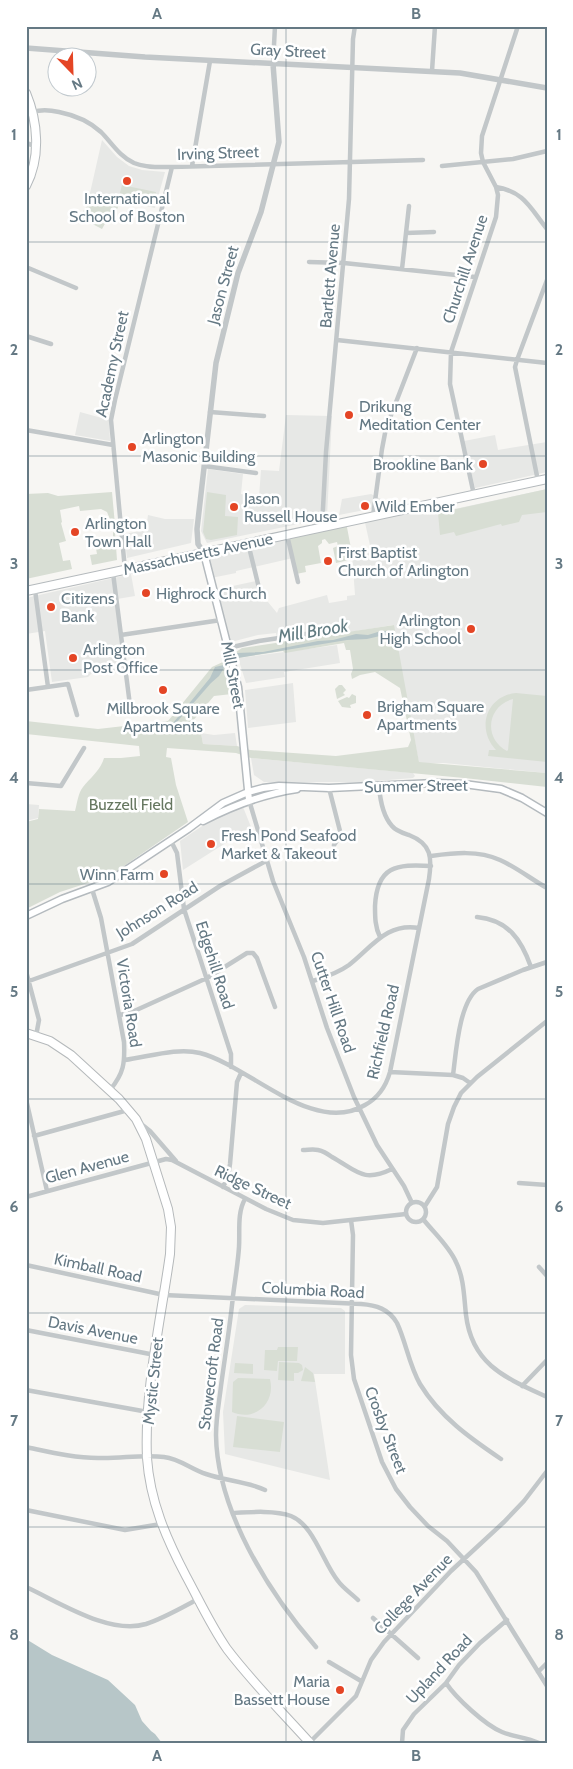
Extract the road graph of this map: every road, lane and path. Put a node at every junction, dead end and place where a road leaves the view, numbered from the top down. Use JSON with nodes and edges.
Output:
{"nodes":[{"id":1,"x":275,"y":26,"type":"edge"},
{"id":2,"x":355,"y":26,"type":"edge"},
{"id":3,"x":435,"y":26,"type":"edge"},
{"id":4,"x":518,"y":26,"type":"edge"},
{"id":5,"x":26,"y":48,"type":"edge"},
{"id":6,"x":210,"y":61,"type":"junction"},
{"id":7,"x":273,"y":64,"type":"junction"},
{"id":8,"x":352,"y":68,"type":"junction"},
{"id":9,"x":432,"y":71,"type":"junction"},
{"id":10,"x":499,"y":80,"type":"junction"},
{"id":11,"x":547,"y":88,"type":"edge"},
{"id":12,"x":26,"y":93,"type":"edge"},
{"id":13,"x":33,"y":112,"type":"junction"},
{"id":14,"x":26,"y":143,"type":"edge"},
{"id":15,"x":36,"y":146,"type":"junction"},
{"id":16,"x":547,"y":151,"type":"edge"},
{"id":17,"x":423,"y":160,"type":"dead end"},
{"id":18,"x":483,"y":162,"type":"junction"},
{"id":19,"x":274,"y":164,"type":"junction"},
{"id":20,"x":350,"y":164,"type":"junction"},
{"id":21,"x":192,"y":166,"type":"junction"},
{"id":22,"x":442,"y":166,"type":"dead end"},
{"id":23,"x":172,"y":167,"type":"junction"},
{"id":24,"x":26,"y":186,"type":"edge"},
{"id":25,"x":496,"y":187,"type":"junction"},
{"id":26,"x":409,"y":206,"type":"dead end"},
{"id":27,"x":547,"y":229,"type":"edge"},
{"id":28,"x":434,"y":232,"type":"dead end"},
{"id":29,"x":406,"y":233,"type":"junction"},
{"id":30,"x":309,"y":262,"type":"dead end"},
{"id":31,"x":344,"y":264,"type":"junction"},
{"id":32,"x":26,"y":267,"type":"edge"},
{"id":33,"x":402,"y":269,"type":"junction"},
{"id":34,"x":475,"y":277,"type":"junction"},
{"id":35,"x":547,"y":280,"type":"edge"},
{"id":36,"x":76,"y":288,"type":"dead end"},
{"id":37,"x":26,"y":336,"type":"edge"},
{"id":38,"x":337,"y":340,"type":"junction"},
{"id":39,"x":51,"y":344,"type":"dead end"},
{"id":40,"x":417,"y":348,"type":"junction"},
{"id":41,"x":451,"y":352,"type":"junction"},
{"id":42,"x":517,"y":360,"type":"junction"},
{"id":43,"x":547,"y":363,"type":"edge"},
{"id":44,"x":210,"y":412,"type":"junction"},
{"id":45,"x":264,"y":416,"type":"dead end"},
{"id":46,"x":26,"y":430,"type":"edge"},
{"id":47,"x":113,"y":445,"type":"junction"},
{"id":48,"x":204,"y":466,"type":"junction"},
{"id":49,"x":256,"y":473,"type":"dead end"},
{"id":50,"x":547,"y":479,"type":"edge"},
{"id":51,"x":538,"y":481,"type":"junction"},
{"id":52,"x":474,"y":495,"type":"junction"},
{"id":53,"x":373,"y":516,"type":"junction"},
{"id":54,"x":322,"y":527,"type":"junction"},
{"id":55,"x":287,"y":535,"type":"junction"},
{"id":56,"x":248,"y":543,"type":"junction"},
{"id":57,"x":204,"y":553,"type":"junction"},
{"id":58,"x":125,"y":570,"type":"junction"},
{"id":59,"x":113,"y":573,"type":"junction"},
{"id":60,"x":298,"y":582,"type":"dead end"},
{"id":61,"x":259,"y":588,"type":"dead end"},
{"id":62,"x":35,"y":590,"type":"junction"},
{"id":63,"x":26,"y":591,"type":"edge"},
{"id":64,"x":221,"y":620,"type":"junction"},
{"id":65,"x":339,"y":629,"type":"dead end"},
{"id":66,"x":121,"y":635,"type":"junction"},
{"id":67,"x":228,"y":648,"type":"junction"},
{"id":68,"x":48,"y":687,"type":"junction"},
{"id":69,"x":26,"y":690,"type":"edge"},
{"id":70,"x":130,"y":713,"type":"dead end"},
{"id":71,"x":77,"y":715,"type":"dead end"},
{"id":72,"x":84,"y":748,"type":"dead end"},
{"id":73,"x":26,"y":783,"type":"edge"},
{"id":74,"x":379,"y":786,"type":"junction"},
{"id":75,"x":308,"y":788,"type":"junction"},
{"id":76,"x":330,"y":788,"type":"junction"},
{"id":77,"x":248,"y":792,"type":"junction"},
{"id":78,"x":248,"y":800,"type":"junction"},
{"id":79,"x":547,"y":813,"type":"edge"},
{"id":80,"x":188,"y":829,"type":"junction"},
{"id":81,"x":171,"y":841,"type":"junction"},
{"id":82,"x":334,"y":845,"type":"dead end"},
{"id":83,"x":431,"y":856,"type":"junction"},
{"id":84,"x":266,"y":861,"type":"junction"},
{"id":85,"x":431,"y":866,"type":"junction"},
{"id":86,"x":547,"y":888,"type":"edge"},
{"id":87,"x":92,"y":889,"type":"junction"},
{"id":88,"x":184,"y":909,"type":"junction"},
{"id":89,"x":26,"y":916,"type":"edge"},
{"id":90,"x":477,"y":917,"type":"dead end"},
{"id":91,"x":419,"y":928,"type":"junction"},
{"id":92,"x":380,"y":936,"type":"junction"},
{"id":93,"x":108,"y":953,"type":"junction"},
{"id":94,"x":547,"y":962,"type":"edge"},
{"id":95,"x":531,"y":967,"type":"junction"},
{"id":96,"x":26,"y":971,"type":"edge"},
{"id":97,"x":206,"y":978,"type":"junction"},
{"id":98,"x":29,"y":980,"type":"junction"},
{"id":99,"x":313,"y":981,"type":"junction"},
{"id":100,"x":274,"y":1007,"type":"dead end"},
{"id":101,"x":120,"y":1015,"type":"junction"},
{"id":102,"x":547,"y":1021,"type":"edge"},
{"id":103,"x":26,"y":1033,"type":"edge"},
{"id":104,"x":36,"y":1036,"type":"junction"},
{"id":105,"x":125,"y":1060,"type":"junction"},
{"id":106,"x":231,"y":1067,"type":"junction"},
{"id":107,"x":390,"y":1072,"type":"junction"},
{"id":108,"x":241,"y":1073,"type":"junction"},
{"id":109,"x":453,"y":1075,"type":"junction"},
{"id":110,"x":470,"y":1083,"type":"junction"},
{"id":111,"x":110,"y":1090,"type":"junction"},
{"id":112,"x":26,"y":1099,"type":"edge"},
{"id":113,"x":360,"y":1108,"type":"junction"},
{"id":114,"x":129,"y":1110,"type":"junction"},
{"id":115,"x":136,"y":1119,"type":"junction"},
{"id":116,"x":34,"y":1136,"type":"junction"},
{"id":117,"x":303,"y":1150,"type":"dead end"},
{"id":118,"x":154,"y":1162,"type":"junction"},
{"id":119,"x":180,"y":1165,"type":"junction"},
{"id":120,"x":392,"y":1169,"type":"junction"},
{"id":121,"x":520,"y":1182,"type":"dead end"},
{"id":122,"x":547,"y":1185,"type":"edge"},
{"id":123,"x":224,"y":1187,"type":"junction"},
{"id":124,"x":47,"y":1191,"type":"junction"},
{"id":125,"x":26,"y":1197,"type":"edge"},
{"id":126,"x":245,"y":1199,"type":"junction"},
{"id":127,"x":412,"y":1203,"type":"junction"},
{"id":128,"x":425,"y":1206,"type":"junction"},
{"id":129,"x":406,"y":1214,"type":"junction"},
{"id":130,"x":423,"y":1219,"type":"junction"},
{"id":131,"x":351,"y":1220,"type":"junction"},
{"id":132,"x":26,"y":1265,"type":"edge"},
{"id":133,"x":538,"y":1267,"type":"dead end"},
{"id":134,"x":547,"y":1276,"type":"edge"},
{"id":135,"x":164,"y":1295,"type":"junction"},
{"id":136,"x":233,"y":1298,"type":"junction"},
{"id":137,"x":352,"y":1304,"type":"junction"},
{"id":138,"x":26,"y":1330,"type":"edge"},
{"id":139,"x":155,"y":1355,"type":"junction"},
{"id":140,"x":547,"y":1360,"type":"edge"},
{"id":141,"x":522,"y":1386,"type":"junction"},
{"id":142,"x":26,"y":1390,"type":"edge"},
{"id":143,"x":547,"y":1397,"type":"edge"},
{"id":144,"x":148,"y":1412,"type":"junction"},
{"id":145,"x":26,"y":1447,"type":"edge"},
{"id":146,"x":147,"y":1456,"type":"junction"},
{"id":147,"x":501,"y":1459,"type":"dead end"},
{"id":148,"x":547,"y":1471,"type":"edge"},
{"id":149,"x":222,"y":1478,"type":"junction"},
{"id":150,"x":265,"y":1490,"type":"dead end"},
{"id":151,"x":26,"y":1510,"type":"edge"},
{"id":152,"x":233,"y":1513,"type":"junction"},
{"id":153,"x":161,"y":1524,"type":"junction"},
{"id":154,"x":464,"y":1558,"type":"junction"},
{"id":155,"x":26,"y":1588,"type":"edge"},
{"id":156,"x":198,"y":1599,"type":"junction"},
{"id":157,"x":358,"y":1600,"type":"dead end"},
{"id":158,"x":373,"y":1618,"type":"dead end"},
{"id":159,"x":507,"y":1620,"type":"junction"},
{"id":160,"x":390,"y":1635,"type":"junction"},
{"id":161,"x":316,"y":1647,"type":"dead end"},
{"id":162,"x":418,"y":1658,"type":"dead end"},
{"id":163,"x":329,"y":1662,"type":"dead end"},
{"id":164,"x":547,"y":1663,"type":"edge"},
{"id":165,"x":538,"y":1672,"type":"junction"},
{"id":166,"x":361,"y":1682,"type":"junction"},
{"id":167,"x":446,"y":1683,"type":"junction"},
{"id":168,"x":547,"y":1686,"type":"edge"},
{"id":169,"x":310,"y":1742,"type":"edge"},
{"id":170,"x":402,"y":1743,"type":"edge"},
{"id":171,"x":539,"y":1743,"type":"edge"}],
"edges":[{"from":1,"to":7,"type":"street","name":"Jason Street"},
{"from":2,"to":8,"type":"street","name":"Bartlett Avenue"},
{"from":3,"to":9,"type":"street"},
{"from":4,"to":10,"type":"street","name":"Churchill Avenue"},
{"from":5,"to":6,"type":"street","name":"Gray Street"},
{"from":6,"to":7,"type":"street","name":"Gray Street"},
{"from":6,"to":21,"type":"street"},
{"from":7,"to":8,"type":"street","name":"Gray Street"},
{"from":7,"to":19,"type":"street","name":"Jason Street"},
{"from":8,"to":9,"type":"street","name":"Gray Street"},
{"from":8,"to":20,"type":"street","name":"Bartlett Avenue"},
{"from":9,"to":10,"type":"street","name":"Gray Street"},
{"from":10,"to":11,"type":"street","name":"Gray Street"},
{"from":10,"to":18,"type":"street","name":"Churchill Avenue"},
{"from":12,"to":13,"type":"main road"},
{"from":13,"to":15,"type":"main road"},
{"from":13,"to":23,"type":"street","name":"Irving Street"},
{"from":14,"to":15,"type":"street"},
{"from":15,"to":24,"type":"main road"},
{"from":16,"to":18,"type":"street"},
{"from":17,"to":20,"type":"street","name":"Irving Street"},
{"from":18,"to":22,"type":"street"},
{"from":18,"to":25,"type":"street","name":"Churchill Avenue"},
{"from":19,"to":20,"type":"street","name":"Irving Street"},
{"from":19,"to":21,"type":"street","name":"Irving Street"},
{"from":19,"to":44,"type":"street","name":"Jason Street"},
{"from":20,"to":31,"type":"street","name":"Bartlett Avenue"},
{"from":21,"to":23,"type":"street","name":"Irving Street"},
{"from":23,"to":47,"type":"street","name":"Academy Street"},
{"from":25,"to":27,"type":"street"},
{"from":25,"to":34,"type":"street","name":"Churchill Avenue"},
{"from":26,"to":29,"type":"street"},
{"from":28,"to":29,"type":"street"},
{"from":29,"to":33,"type":"street"},
{"from":30,"to":31,"type":"street"},
{"from":31,"to":33,"type":"street"},
{"from":31,"to":38,"type":"street","name":"Bartlett Avenue"},
{"from":32,"to":36,"type":"street"},
{"from":33,"to":34,"type":"street"},
{"from":34,"to":41,"type":"street","name":"Churchill Avenue"},
{"from":35,"to":42,"type":"street"},
{"from":37,"to":39,"type":"street"},
{"from":38,"to":40,"type":"street"},
{"from":38,"to":54,"type":"street","name":"Bartlett Avenue"},
{"from":40,"to":41,"type":"street"},
{"from":40,"to":53,"type":"street"},
{"from":41,"to":42,"type":"street"},
{"from":41,"to":52,"type":"street","name":"Churchill Avenue"},
{"from":42,"to":43,"type":"street"},
{"from":42,"to":51,"type":"street"},
{"from":44,"to":45,"type":"street"},
{"from":44,"to":48,"type":"street","name":"Jason Street"},
{"from":46,"to":47,"type":"street"},
{"from":47,"to":58,"type":"street","name":"Academy Street"},
{"from":48,"to":49,"type":"street"},
{"from":48,"to":57,"type":"street","name":"Jason Street"},
{"from":50,"to":51,"type":"main road","name":"Massachusetts Avenue"},
{"from":51,"to":52,"type":"main road","name":"Massachusetts Avenue"},
{"from":52,"to":53,"type":"main road","name":"Massachusetts Avenue"},
{"from":53,"to":54,"type":"main road","name":"Massachusetts Avenue"},
{"from":54,"to":55,"type":"main road","name":"Massachusetts Avenue"},
{"from":55,"to":56,"type":"main road","name":"Massachusetts Avenue"},
{"from":55,"to":60,"type":"street"},
{"from":56,"to":57,"type":"main road","name":"Massachusetts Avenue"},
{"from":56,"to":61,"type":"street"},
{"from":57,"to":58,"type":"main road","name":"Massachusetts Avenue"},
{"from":57,"to":64,"type":"main road","name":"Mill Street"},
{"from":58,"to":59,"type":"main road","name":"Massachusetts Avenue"},
{"from":59,"to":62,"type":"main road","name":"Massachusetts Avenue"},
{"from":59,"to":66,"type":"street"},
{"from":62,"to":63,"type":"main road","name":"Massachusetts Avenue"},
{"from":62,"to":68,"type":"street"},
{"from":64,"to":66,"type":"street"},
{"from":64,"to":67,"type":"main road","name":"Mill Street"},
{"from":65,"to":67,"type":"street"},
{"from":66,"to":70,"type":"street"},
{"from":67,"to":77,"type":"main road","name":"Mill Street"},
{"from":68,"to":69,"type":"street"},
{"from":68,"to":71,"type":"street"},
{"from":72,"to":73,"type":"street"},
{"from":74,"to":76,"type":"main road","name":"Summer Street"},
{"from":74,"to":79,"type":"main road","name":"Summer Street"},
{"from":74,"to":83,"type":"street"},
{"from":75,"to":76,"type":"main road","name":"Summer Street"},
{"from":75,"to":77,"type":"main road","name":"Summer Street"},
{"from":75,"to":78,"type":"main road","name":"Summer Street"},
{"from":76,"to":82,"type":"street"},
{"from":77,"to":78,"type":"main road","name":"Mill Street"},
{"from":77,"to":80,"type":"main road","name":"Summer Street"},
{"from":78,"to":80,"type":"main road","name":"Summer Street"},
{"from":78,"to":84,"type":"street","name":"Cutter Hill Road"},
{"from":80,"to":81,"type":"main road","name":"Summer Street"},
{"from":81,"to":87,"type":"main road","name":"Summer Street"},
{"from":81,"to":88,"type":"street","name":"Edgehill Road"},
{"from":83,"to":85,"type":"street","name":"Richfield Road"},
{"from":83,"to":86,"type":"street"},
{"from":84,"to":88,"type":"street","name":"Johnson Road"},
{"from":84,"to":99,"type":"street","name":"Cutter Hill Road"},
{"from":85,"to":91,"type":"street","name":"Richfield Road"},
{"from":85,"to":92,"type":"street"},
{"from":87,"to":89,"type":"main road","name":"Summer Street"},
{"from":87,"to":93,"type":"street","name":"Victoria Road"},
{"from":88,"to":93,"type":"street","name":"Johnson Road"},
{"from":88,"to":97,"type":"street","name":"Edgehill Road"},
{"from":90,"to":95,"type":"street"},
{"from":91,"to":92,"type":"street"},
{"from":91,"to":107,"type":"street","name":"Richfield Road"},
{"from":92,"to":99,"type":"street"},
{"from":93,"to":98,"type":"street","name":"Johnson Road"},
{"from":93,"to":101,"type":"street","name":"Victoria Road"},
{"from":94,"to":95,"type":"street"},
{"from":95,"to":109,"type":"street"},
{"from":96,"to":98,"type":"street"},
{"from":97,"to":100,"type":"street"},
{"from":97,"to":101,"type":"street"},
{"from":97,"to":106,"type":"street","name":"Edgehill Road"},
{"from":98,"to":104,"type":"street"},
{"from":99,"to":113,"type":"street","name":"Cutter Hill Road"},
{"from":101,"to":105,"type":"street","name":"Victoria Road"},
{"from":102,"to":110,"type":"street"},
{"from":103,"to":104,"type":"main road","name":"Mystic Street"},
{"from":104,"to":111,"type":"main road","name":"Mystic Street"},
{"from":105,"to":106,"type":"street","name":"Richfield Road"},
{"from":105,"to":111,"type":"street","name":"Victoria Road"},
{"from":106,"to":108,"type":"street","name":"Richfield Road"},
{"from":107,"to":109,"type":"street"},
{"from":107,"to":113,"type":"street","name":"Richfield Road"},
{"from":108,"to":113,"type":"street","name":"Richfield Road"},
{"from":108,"to":123,"type":"street"},
{"from":109,"to":110,"type":"street"},
{"from":110,"to":128,"type":"street"},
{"from":111,"to":114,"type":"main road","name":"Mystic Street"},
{"from":112,"to":116,"type":"street"},
{"from":113,"to":120,"type":"street","name":"Cutter Hill Road"},
{"from":114,"to":115,"type":"main road","name":"Mystic Street"},
{"from":114,"to":116,"type":"street"},
{"from":115,"to":118,"type":"main road","name":"Mystic Street"},
{"from":115,"to":119,"type":"street","name":"Ridge Street"},
{"from":116,"to":124,"type":"street"},
{"from":117,"to":120,"type":"street"},
{"from":118,"to":119,"type":"street","name":"Ridge Street"},
{"from":118,"to":124,"type":"street","name":"Glen Avenue"},
{"from":118,"to":135,"type":"main road","name":"Mystic Street"},
{"from":119,"to":123,"type":"street","name":"Ridge Street"},
{"from":120,"to":127,"type":"street","name":"Cutter Hill Road"},
{"from":121,"to":122,"type":"street"},
{"from":123,"to":126,"type":"street","name":"Ridge Street"},
{"from":124,"to":125,"type":"street","name":"Glen Avenue"},
{"from":126,"to":131,"type":"street","name":"Ridge Street"},
{"from":126,"to":136,"type":"street","name":"Stowecroft Road"},
{"from":127,"to":128,"type":"street"},
{"from":127,"to":129,"type":"street"},
{"from":128,"to":130,"type":"street"},
{"from":129,"to":130,"type":"street"},
{"from":129,"to":131,"type":"street","name":"Ridge Street"},
{"from":130,"to":141,"type":"street"},
{"from":131,"to":137,"type":"street","name":"Crosby Street"},
{"from":132,"to":135,"type":"street","name":"Kimball Road"},
{"from":133,"to":134,"type":"street"},
{"from":135,"to":136,"type":"street","name":"Columbia Road"},
{"from":135,"to":139,"type":"main road","name":"Mystic Street"},
{"from":136,"to":137,"type":"street","name":"Columbia Road"},
{"from":136,"to":149,"type":"street","name":"Stowecroft Road"},
{"from":137,"to":147,"type":"street","name":"Columbia Road"},
{"from":137,"to":154,"type":"street","name":"Crosby Street"},
{"from":138,"to":139,"type":"street","name":"Davis Avenue"},
{"from":139,"to":144,"type":"main road","name":"Mystic Street"},
{"from":140,"to":141,"type":"street"},
{"from":141,"to":143,"type":"street"},
{"from":142,"to":144,"type":"street"},
{"from":144,"to":146,"type":"main road","name":"Mystic Street"},
{"from":145,"to":146,"type":"street"},
{"from":146,"to":149,"type":"street"},
{"from":146,"to":153,"type":"main road","name":"Mystic Street"},
{"from":148,"to":154,"type":"street","name":"College Avenue"},
{"from":149,"to":150,"type":"street"},
{"from":149,"to":152,"type":"street","name":"Stowecroft Road"},
{"from":151,"to":153,"type":"street"},
{"from":152,"to":157,"type":"street"},
{"from":152,"to":161,"type":"street","name":"Stowecroft Road"},
{"from":153,"to":156,"type":"main road","name":"Mystic Street"},
{"from":154,"to":159,"type":"street","name":"Crosby Street"},
{"from":154,"to":160,"type":"street","name":"College Avenue"},
{"from":155,"to":156,"type":"street"},
{"from":156,"to":169,"type":"main road","name":"Mystic Street"},
{"from":158,"to":160,"type":"street"},
{"from":159,"to":165,"type":"street","name":"Crosby Street"},
{"from":159,"to":167,"type":"street","name":"Upland Road"},
{"from":160,"to":162,"type":"street"},
{"from":160,"to":166,"type":"street","name":"College Avenue"},
{"from":163,"to":166,"type":"street"},
{"from":164,"to":165,"type":"street"},
{"from":165,"to":168,"type":"street","name":"Crosby Street"},
{"from":166,"to":169,"type":"street","name":"College Avenue"},
{"from":167,"to":170,"type":"street","name":"Upland Road"},
{"from":167,"to":171,"type":"street"}]}
